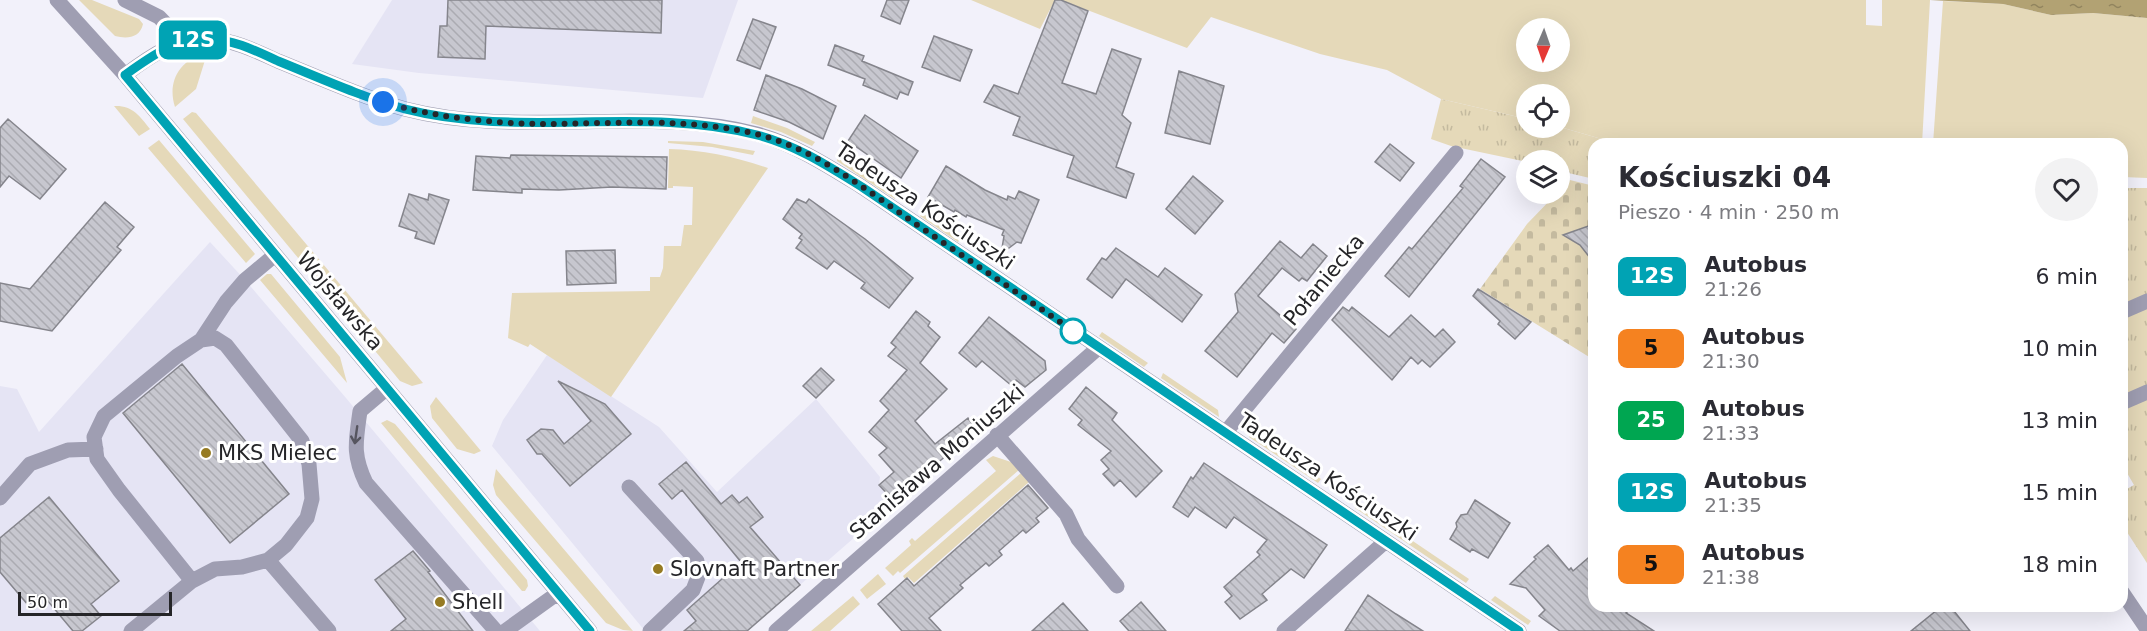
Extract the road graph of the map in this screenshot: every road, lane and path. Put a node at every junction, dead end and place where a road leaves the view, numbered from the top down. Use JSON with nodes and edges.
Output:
{"nodes":[{"id":1,"x":57,"y":0,"type":"edge"},
{"id":2,"x":125,"y":0,"type":"edge"},
{"id":3,"x":183,"y":42,"type":"junction"},
{"id":4,"x":125,"y":75,"type":"junction"},
{"id":5,"x":1456,"y":153,"type":"dead end"},
{"id":6,"x":275,"y":255,"type":"junction"},
{"id":7,"x":2147,"y":301,"type":"edge"},
{"id":8,"x":2128,"y":309,"type":"edge"},
{"id":9,"x":201,"y":340,"type":"junction"},
{"id":10,"x":1098,"y":348,"type":"junction"},
{"id":11,"x":386,"y":390,"type":"junction"},
{"id":12,"x":2147,"y":392,"type":"edge"},
{"id":13,"x":2128,"y":400,"type":"edge"},
{"id":14,"x":1225,"y":433,"type":"junction"},
{"id":15,"x":997,"y":435,"type":"junction"},
{"id":16,"x":96,"y":448,"type":"junction"},
{"id":17,"x":629,"y":488,"type":"dead end"},
{"id":18,"x":0,"y":498,"type":"edge"},
{"id":19,"x":1386,"y":541,"type":"junction"},
{"id":20,"x":268,"y":560,"type":"junction"},
{"id":21,"x":192,"y":581,"type":"junction"},
{"id":22,"x":1117,"y":586,"type":"dead end"},
{"id":23,"x":558,"y":593,"type":"junction"},
{"id":24,"x":2128,"y":601,"type":"edge"},
{"id":25,"x":2147,"y":629,"type":"edge"},
{"id":26,"x":130,"y":631,"type":"edge"},
{"id":27,"x":329,"y":631,"type":"edge"},
{"id":28,"x":495,"y":631,"type":"edge"},
{"id":29,"x":505,"y":631,"type":"edge"},
{"id":30,"x":590,"y":631,"type":"edge"},
{"id":31,"x":650,"y":631,"type":"edge"},
{"id":32,"x":776,"y":631,"type":"edge"},
{"id":33,"x":1284,"y":631,"type":"edge"},
{"id":34,"x":1519,"y":631,"type":"edge"}],
"edges":[{"from":1,"to":4,"type":"street","name":"Wojsławska"},
{"from":2,"to":3,"type":"street"},
{"from":3,"to":4,"type":"street","name":"Tadeusza Kościuszki"},
{"from":3,"to":10,"type":"street","name":"Tadeusza Kościuszki"},
{"from":4,"to":6,"type":"street","name":"Wojsławska"},
{"from":5,"to":14,"type":"street","name":"Połaniecka"},
{"from":6,"to":9,"type":"street"},
{"from":6,"to":11,"type":"street","name":"Wojsławska"},
{"from":7,"to":8,"type":"street"},
{"from":9,"to":16,"type":"street"},
{"from":9,"to":20,"type":"street"},
{"from":10,"to":14,"type":"street","name":"Tadeusza Kościuszki"},
{"from":10,"to":15,"type":"street","name":"Stanisława Moniuszki"},
{"from":11,"to":23,"type":"street","name":"Wojsławska"},
{"from":11,"to":28,"type":"street","one_way":true},
{"from":12,"to":13,"type":"street"},
{"from":14,"to":19,"type":"street","name":"Tadeusza Kościuszki"},
{"from":15,"to":22,"type":"street"},
{"from":15,"to":32,"type":"street","name":"Stanisława Moniuszki"},
{"from":16,"to":18,"type":"street"},
{"from":16,"to":21,"type":"street"},
{"from":17,"to":31,"type":"street"},
{"from":19,"to":33,"type":"street"},
{"from":19,"to":34,"type":"street","name":"Tadeusza Kościuszki"},
{"from":20,"to":21,"type":"street"},
{"from":20,"to":27,"type":"street"},
{"from":21,"to":26,"type":"street"},
{"from":23,"to":29,"type":"street"},
{"from":23,"to":30,"type":"street","name":"Wojsławska"},
{"from":24,"to":25,"type":"street"}]}
